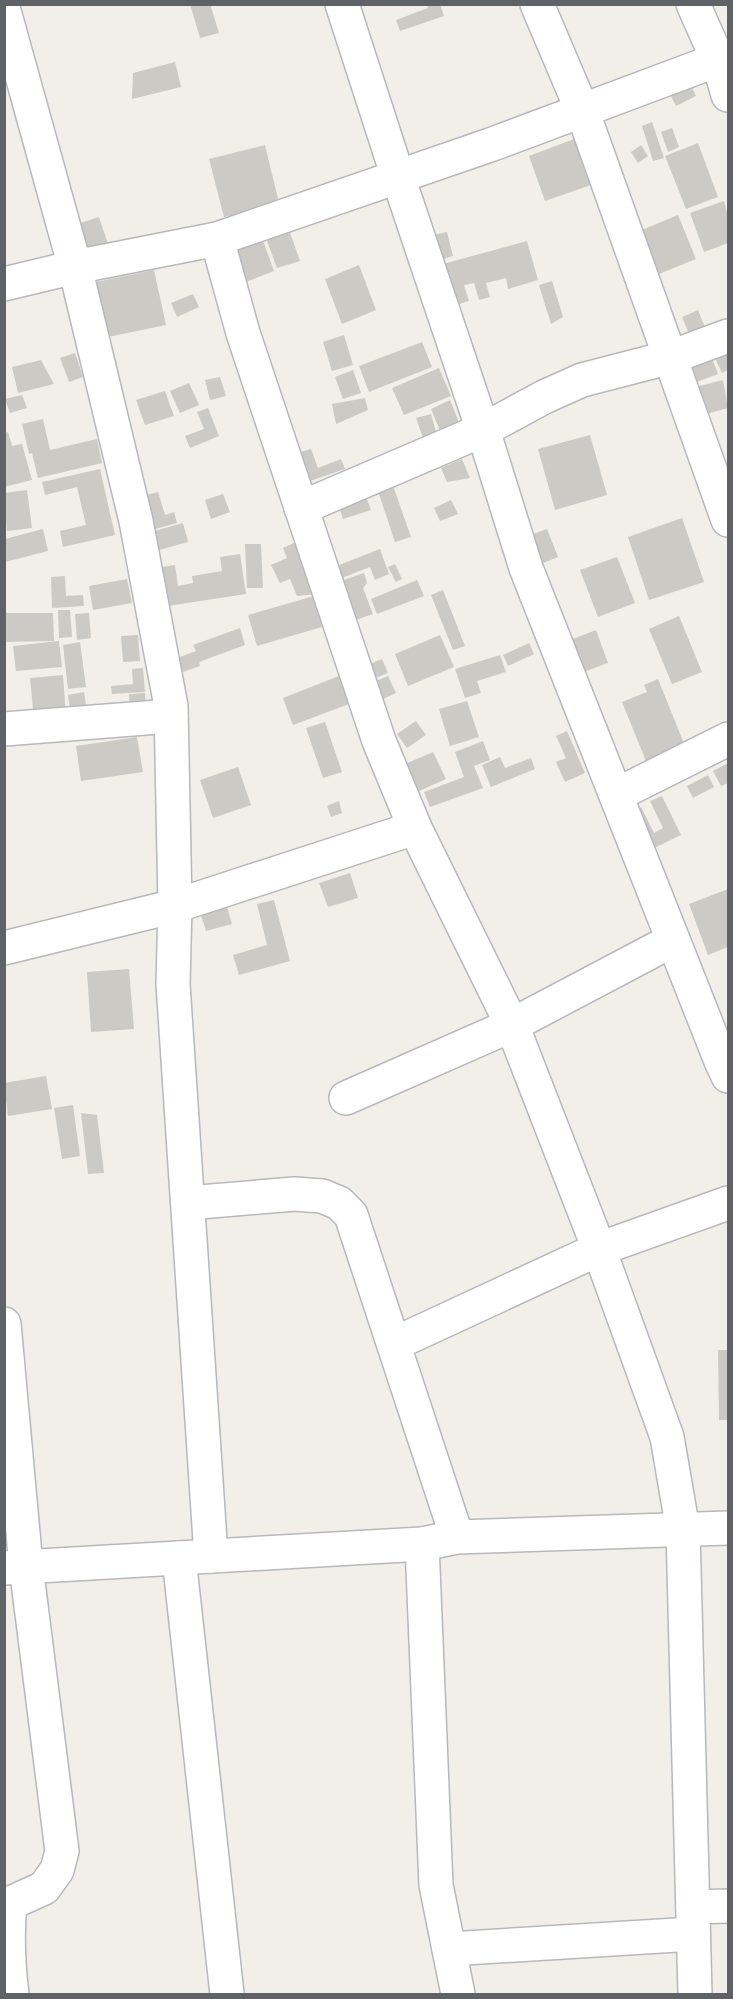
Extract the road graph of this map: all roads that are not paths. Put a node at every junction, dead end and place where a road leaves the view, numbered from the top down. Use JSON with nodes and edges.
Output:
{"nodes":[{"id":1,"x":342,"y":4,"type":"edge"},
{"id":2,"x":537,"y":4,"type":"edge"},
{"id":3,"x":693,"y":4,"type":"edge"},
{"id":4,"x":4,"y":11,"type":"edge"},
{"id":5,"x":723,"y":58,"type":"edge"},
{"id":6,"x":729,"y":95,"type":"edge"},
{"id":7,"x":582,"y":111,"type":"junction"},
{"id":8,"x":398,"y":177,"type":"junction"},
{"id":9,"x":217,"y":239,"type":"junction"},
{"id":10,"x":75,"y":267,"type":"junction"},
{"id":11,"x":4,"y":284,"type":"edge"},
{"id":12,"x":729,"y":336,"type":"edge"},
{"id":13,"x":671,"y":357,"type":"junction"},
{"id":14,"x":483,"y":430,"type":"junction"},
{"id":15,"x":301,"y":508,"type":"junction"},
{"id":16,"x":729,"y":520,"type":"edge"},
{"id":17,"x":171,"y":716,"type":"junction"},
{"id":18,"x":4,"y":729,"type":"edge"},
{"id":19,"x":729,"y":739,"type":"edge"},
{"id":20,"x":616,"y":795,"type":"junction"},
{"id":21,"x":415,"y":828,"type":"junction"},
{"id":22,"x":175,"y":906,"type":"junction"},
{"id":23,"x":673,"y":940,"type":"junction"},
{"id":24,"x":4,"y":948,"type":"edge"},
{"id":25,"x":512,"y":1025,"type":"junction"},
{"id":26,"x":729,"y":1076,"type":"edge"},
{"id":27,"x":346,"y":1098,"type":"dead end"},
{"id":28,"x":188,"y":1203,"type":"junction"},
{"id":29,"x":729,"y":1203,"type":"edge"},
{"id":30,"x":599,"y":1249,"type":"junction"},
{"id":31,"x":4,"y":1324,"type":"edge"},
{"id":32,"x":394,"y":1344,"type":"junction"},
{"id":33,"x":729,"y":1528,"type":"edge"},
{"id":34,"x":683,"y":1530,"type":"junction"},
{"id":35,"x":457,"y":1537,"type":"junction"},
{"id":36,"x":422,"y":1544,"type":"junction"},
{"id":37,"x":195,"y":1557,"type":"junction"},
{"id":38,"x":15,"y":1567,"type":"edge"},
{"id":39,"x":7,"y":1904,"type":"edge"},
{"id":40,"x":729,"y":1906,"type":"edge"},
{"id":41,"x":693,"y":1921,"type":"junction"},
{"id":42,"x":449,"y":1949,"type":"junction"},
{"id":43,"x":12,"y":1995,"type":"edge"},
{"id":44,"x":226,"y":1995,"type":"edge"},
{"id":45,"x":458,"y":1995,"type":"edge"},
{"id":46,"x":695,"y":1995,"type":"edge"}],
"edges":[{"from":1,"to":8,"type":"street"},
{"from":2,"to":7,"type":"street"},
{"from":3,"to":5,"type":"street"},
{"from":4,"to":10,"type":"street"},
{"from":5,"to":6,"type":"street"},
{"from":5,"to":7,"type":"street"},
{"from":7,"to":8,"type":"street"},
{"from":7,"to":13,"type":"street"},
{"from":8,"to":9,"type":"street"},
{"from":8,"to":14,"type":"street"},
{"from":9,"to":10,"type":"street"},
{"from":9,"to":15,"type":"street"},
{"from":10,"to":11,"type":"street"},
{"from":10,"to":17,"type":"street"},
{"from":12,"to":13,"type":"street"},
{"from":13,"to":14,"type":"street"},
{"from":13,"to":16,"type":"street"},
{"from":14,"to":15,"type":"street"},
{"from":14,"to":20,"type":"street"},
{"from":15,"to":21,"type":"street"},
{"from":17,"to":18,"type":"street"},
{"from":17,"to":22,"type":"street"},
{"from":19,"to":20,"type":"street"},
{"from":20,"to":23,"type":"street"},
{"from":21,"to":22,"type":"street"},
{"from":21,"to":25,"type":"street"},
{"from":22,"to":24,"type":"street"},
{"from":22,"to":28,"type":"street"},
{"from":23,"to":25,"type":"street"},
{"from":23,"to":26,"type":"street"},
{"from":25,"to":27,"type":"street"},
{"from":25,"to":30,"type":"street"},
{"from":28,"to":32,"type":"street"},
{"from":28,"to":37,"type":"street"},
{"from":29,"to":30,"type":"street"},
{"from":30,"to":32,"type":"street"},
{"from":30,"to":34,"type":"street"},
{"from":31,"to":38,"type":"street"},
{"from":32,"to":35,"type":"street"},
{"from":33,"to":34,"type":"street"},
{"from":34,"to":35,"type":"street"},
{"from":34,"to":41,"type":"street"},
{"from":35,"to":36,"type":"street"},
{"from":36,"to":37,"type":"street"},
{"from":36,"to":42,"type":"street"},
{"from":37,"to":38,"type":"street"},
{"from":37,"to":44,"type":"street"},
{"from":38,"to":39,"type":"street"},
{"from":39,"to":43,"type":"street"},
{"from":40,"to":41,"type":"street"},
{"from":41,"to":42,"type":"street"},
{"from":41,"to":46,"type":"street"},
{"from":42,"to":45,"type":"street"}]}
